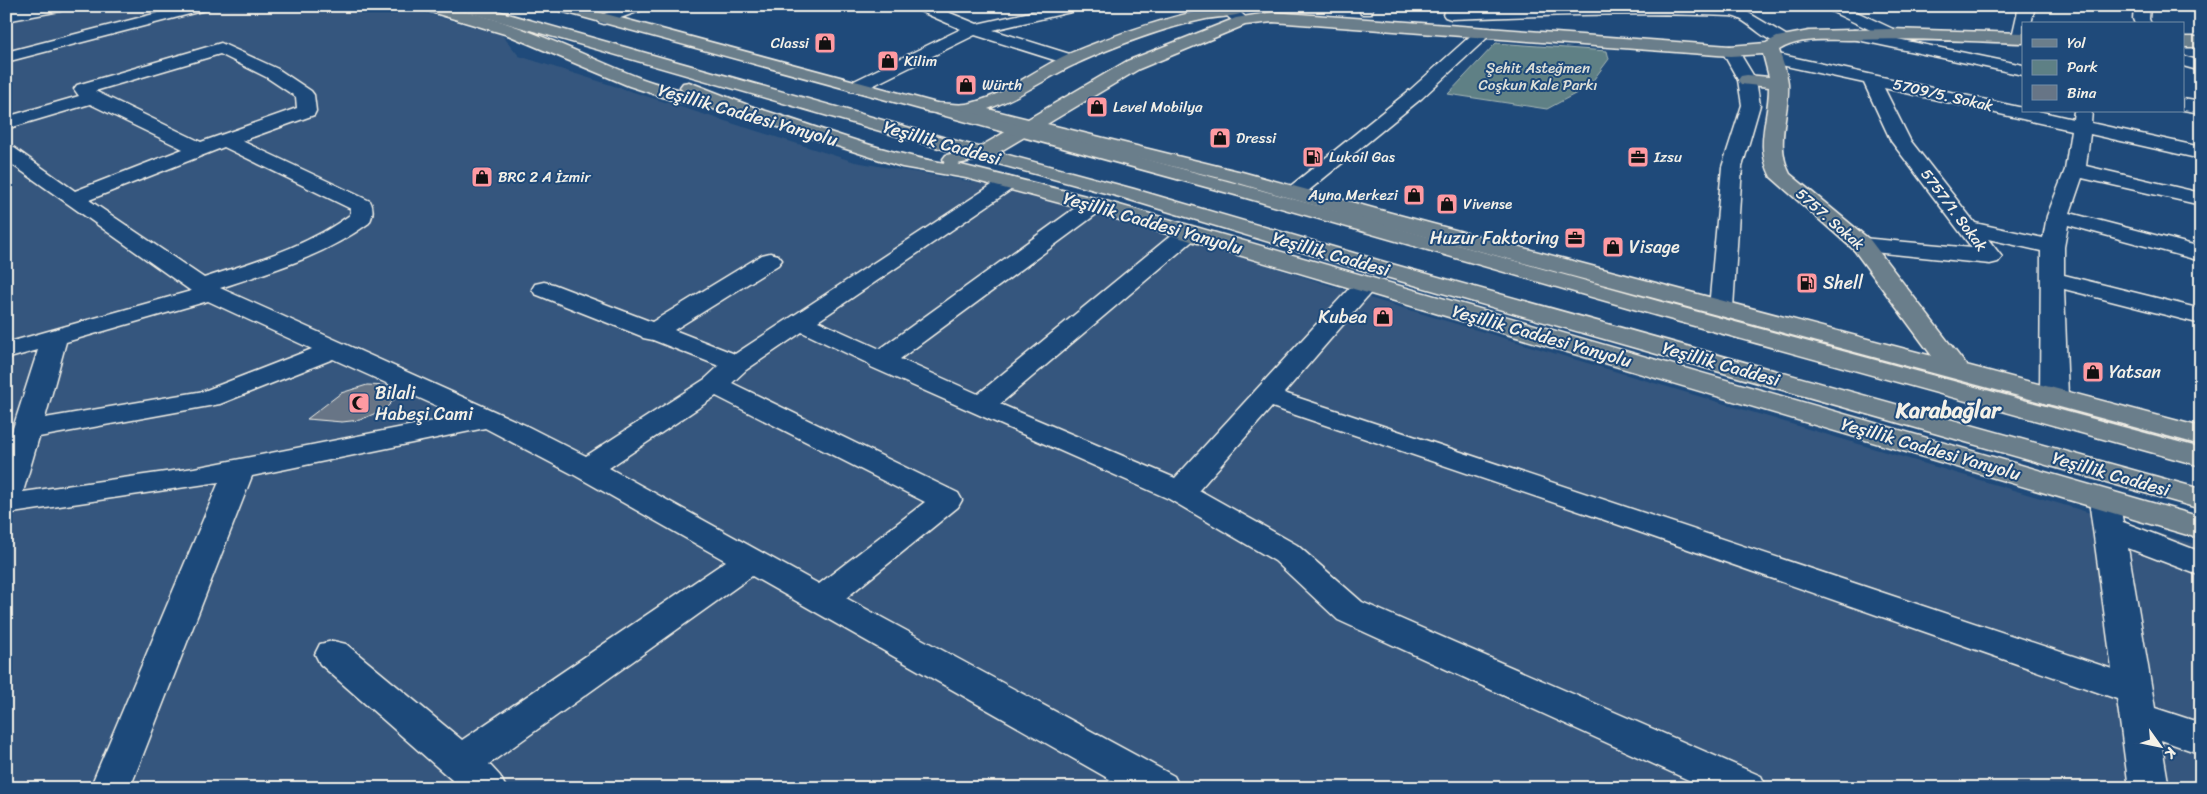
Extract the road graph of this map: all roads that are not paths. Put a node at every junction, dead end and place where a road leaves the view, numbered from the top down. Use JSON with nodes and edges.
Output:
{"nodes":[{"id":1,"x":60,"y":6,"type":"edge"},
{"id":2,"x":204,"y":6,"type":"edge"},
{"id":3,"x":426,"y":6,"type":"edge"},
{"id":4,"x":462,"y":6,"type":"edge"},
{"id":5,"x":558,"y":6,"type":"edge"},
{"id":6,"x":640,"y":6,"type":"edge"},
{"id":7,"x":920,"y":6,"type":"edge"},
{"id":8,"x":1079,"y":6,"type":"edge"},
{"id":9,"x":2027,"y":6,"type":"edge"},
{"id":10,"x":2142,"y":6,"type":"edge"},
{"id":11,"x":1836,"y":7,"type":"edge"},
{"id":12,"x":1366,"y":9,"type":"edge"},
{"id":13,"x":1729,"y":9,"type":"edge"},
{"id":14,"x":1231,"y":13,"type":"edge"},
{"id":15,"x":1451,"y":14,"type":"junction"},
{"id":16,"x":6,"y":16,"type":"edge"},
{"id":17,"x":604,"y":19,"type":"junction"},
{"id":18,"x":2024,"y":22,"type":"edge"},
{"id":19,"x":2143,"y":22,"type":"edge"},
{"id":20,"x":972,"y":30,"type":"junction"},
{"id":21,"x":1482,"y":33,"type":"junction"},
{"id":22,"x":1891,"y":34,"type":"junction"},
{"id":23,"x":1854,"y":35,"type":"junction"},
{"id":24,"x":1525,"y":36,"type":"junction"},
{"id":25,"x":2021,"y":38,"type":"edge"},
{"id":26,"x":2184,"y":42,"type":"edge"},
{"id":27,"x":2201,"y":42,"type":"edge"},
{"id":28,"x":607,"y":48,"type":"junction"},
{"id":29,"x":1775,"y":48,"type":"junction"},
{"id":30,"x":1730,"y":50,"type":"junction"},
{"id":31,"x":6,"y":57,"type":"edge"},
{"id":32,"x":1070,"y":60,"type":"junction"},
{"id":33,"x":2184,"y":61,"type":"edge"},
{"id":34,"x":2201,"y":66,"type":"edge"},
{"id":35,"x":2022,"y":70,"type":"edge"},
{"id":36,"x":1870,"y":78,"type":"junction"},
{"id":37,"x":1747,"y":80,"type":"junction"},
{"id":38,"x":1778,"y":83,"type":"junction"},
{"id":39,"x":856,"y":87,"type":"junction"},
{"id":40,"x":91,"y":98,"type":"junction"},
{"id":41,"x":2184,"y":104,"type":"edge"},
{"id":42,"x":2022,"y":107,"type":"edge"},
{"id":43,"x":935,"y":108,"type":"junction"},
{"id":44,"x":2201,"y":108,"type":"edge"},
{"id":45,"x":746,"y":110,"type":"junction"},
{"id":46,"x":968,"y":110,"type":"junction"},
{"id":47,"x":2047,"y":112,"type":"edge"},
{"id":48,"x":2083,"y":119,"type":"edge"},
{"id":49,"x":6,"y":123,"type":"edge"},
{"id":50,"x":1026,"y":129,"type":"junction"},
{"id":51,"x":226,"y":140,"type":"junction"},
{"id":52,"x":1111,"y":146,"type":"junction"},
{"id":53,"x":1081,"y":148,"type":"junction"},
{"id":54,"x":200,"y":149,"type":"junction"},
{"id":55,"x":6,"y":151,"type":"edge"},
{"id":56,"x":2201,"y":153,"type":"edge"},
{"id":57,"x":982,"y":154,"type":"junction"},
{"id":58,"x":909,"y":163,"type":"junction"},
{"id":59,"x":1032,"y":168,"type":"junction"},
{"id":60,"x":2075,"y":170,"type":"junction"},
{"id":61,"x":1008,"y":183,"type":"junction"},
{"id":62,"x":1295,"y":192,"type":"junction"},
{"id":63,"x":2201,"y":199,"type":"edge"},
{"id":64,"x":73,"y":200,"type":"junction"},
{"id":65,"x":1094,"y":205,"type":"junction"},
{"id":66,"x":2058,"y":216,"type":"junction"},
{"id":67,"x":1969,"y":228,"type":"junction"},
{"id":68,"x":1188,"y":233,"type":"junction"},
{"id":69,"x":1862,"y":244,"type":"junction"},
{"id":70,"x":2053,"y":247,"type":"junction"},
{"id":71,"x":2201,"y":254,"type":"edge"},
{"id":72,"x":770,"y":260,"type":"dead end"},
{"id":73,"x":2052,"y":279,"type":"junction"},
{"id":74,"x":1365,"y":285,"type":"junction"},
{"id":75,"x":544,"y":289,"type":"dead end"},
{"id":76,"x":205,"y":290,"type":"junction"},
{"id":77,"x":1721,"y":308,"type":"junction"},
{"id":78,"x":2201,"y":317,"type":"edge"},
{"id":79,"x":800,"y":322,"type":"junction"},
{"id":80,"x":652,"y":333,"type":"junction"},
{"id":81,"x":56,"y":337,"type":"junction"},
{"id":82,"x":334,"y":349,"type":"junction"},
{"id":83,"x":6,"y":350,"type":"edge"},
{"id":84,"x":880,"y":360,"type":"junction"},
{"id":85,"x":738,"y":364,"type":"junction"},
{"id":86,"x":1956,"y":370,"type":"junction"},
{"id":87,"x":715,"y":384,"type":"junction"},
{"id":88,"x":1267,"y":396,"type":"junction"},
{"id":89,"x":2054,"y":397,"type":"junction"},
{"id":90,"x":981,"y":406,"type":"junction"},
{"id":91,"x":489,"y":419,"type":"junction"},
{"id":92,"x":27,"y":430,"type":"junction"},
{"id":93,"x":2201,"y":436,"type":"edge"},
{"id":94,"x":2201,"y":457,"type":"edge"},
{"id":95,"x":240,"y":469,"type":"junction"},
{"id":96,"x":587,"y":469,"type":"junction"},
{"id":97,"x":1180,"y":492,"type":"junction"},
{"id":98,"x":6,"y":498,"type":"edge"},
{"id":99,"x":2201,"y":499,"type":"edge"},
{"id":100,"x":6,"y":504,"type":"edge"},
{"id":101,"x":2107,"y":514,"type":"junction"},
{"id":102,"x":2201,"y":528,"type":"edge"},
{"id":103,"x":750,"y":561,"type":"junction"},
{"id":104,"x":2201,"y":565,"type":"edge"},
{"id":105,"x":821,"y":600,"type":"junction"},
{"id":106,"x":333,"y":654,"type":"dead end"},
{"id":107,"x":2135,"y":703,"type":"junction"},
{"id":108,"x":2201,"y":739,"type":"edge"},
{"id":109,"x":461,"y":762,"type":"junction"},
{"id":110,"x":110,"y":788,"type":"edge"},
{"id":111,"x":486,"y":788,"type":"edge"},
{"id":112,"x":1160,"y":788,"type":"edge"},
{"id":113,"x":1747,"y":788,"type":"edge"},
{"id":114,"x":2149,"y":788,"type":"edge"}],
"edges":[{"from":1,"to":16,"type":"street"},
{"from":2,"to":31,"type":"street"},
{"from":3,"to":45,"type":"main road","name":"Yeşillik Caddesi Yanyolu"},
{"from":4,"to":28,"type":"main road","name":"Yeşillik Caddesi"},
{"from":5,"to":17,"type":"main road","name":"Yeşillik Caddesi"},
{"from":6,"to":17,"type":"street"},
{"from":7,"to":20,"type":"street"},
{"from":8,"to":20,"type":"street"},
{"from":9,"to":18,"type":"street"},
{"from":10,"to":19,"type":"street"},
{"from":11,"to":22,"type":"street"},
{"from":12,"to":14,"type":"main road"},
{"from":12,"to":15,"type":"main road"},
{"from":13,"to":15,"type":"street"},
{"from":13,"to":29,"type":"street"},
{"from":14,"to":21,"type":"main road"},
{"from":14,"to":32,"type":"main road"},
{"from":14,"to":50,"type":"main road"},
{"from":15,"to":24,"type":"main road"},
{"from":17,"to":39,"type":"main road","name":"Yeşillik Caddesi"},
{"from":20,"to":32,"type":"street"},
{"from":20,"to":39,"type":"street"},
{"from":21,"to":24,"type":"main road"},
{"from":21,"to":62,"type":"street"},
{"from":22,"to":23,"type":"main road"},
{"from":22,"to":25,"type":"main road"},
{"from":23,"to":29,"type":"main road"},
{"from":23,"to":35,"type":"street"},
{"from":24,"to":30,"type":"main road"},
{"from":26,"to":27,"type":"main road"},
{"from":28,"to":45,"type":"main road"},
{"from":28,"to":57,"type":"main road","name":"Yeşillik Caddesi"},
{"from":29,"to":30,"type":"main road"},
{"from":29,"to":36,"type":"street","name":"5709/5. Sokak"},
{"from":29,"to":38,"type":"main road","name":"5757. Sokak"},
{"from":30,"to":37,"type":"street"},
{"from":32,"to":46,"type":"main road"},
{"from":33,"to":34,"type":"street"},
{"from":36,"to":42,"type":"street","name":"5709/5. Sokak"},
{"from":36,"to":67,"type":"street","name":"5757/1. Sokak"},
{"from":37,"to":38,"type":"main road"},
{"from":37,"to":77,"type":"street"},
{"from":38,"to":69,"type":"main road","name":"5757. Sokak"},
{"from":39,"to":43,"type":"main road","name":"Yeşillik Caddesi"},
{"from":40,"to":49,"type":"street"},
{"from":40,"to":51,"type":"street"},
{"from":40,"to":54,"type":"street"},
{"from":41,"to":44,"type":"street"},
{"from":43,"to":46,"type":"main road"},
{"from":43,"to":50,"type":"main road","name":"Yeşillik Caddesi"},
{"from":45,"to":58,"type":"main road","name":"Yeşillik Caddesi Yanyolu"},
{"from":46,"to":50,"type":"main road"},
{"from":47,"to":48,"type":"street","name":"5709/5. Sokak"},
{"from":48,"to":56,"type":"street","name":"5709/5. Sokak"},
{"from":48,"to":60,"type":"street"},
{"from":50,"to":52,"type":"main road"},
{"from":50,"to":53,"type":"main road","name":"Yeşillik Caddesi"},
{"from":50,"to":57,"type":"main road"},
{"from":51,"to":54,"type":"street"},
{"from":51,"to":76,"type":"street"},
{"from":52,"to":53,"type":"main road"},
{"from":52,"to":62,"type":"main road"},
{"from":53,"to":59,"type":"main road"},
{"from":53,"to":94,"type":"main road","name":"Yeşillik Caddesi"},
{"from":54,"to":64,"type":"street"},
{"from":55,"to":64,"type":"street"},
{"from":57,"to":58,"type":"main road"},
{"from":57,"to":59,"type":"main road","name":"Yeşillik Caddesi"},
{"from":58,"to":61,"type":"main road","name":"Yeşillik Caddesi Yanyolu"},
{"from":59,"to":61,"type":"main road"},
{"from":59,"to":99,"type":"main road","name":"Yeşillik Caddesi"},
{"from":60,"to":63,"type":"street"},
{"from":60,"to":66,"type":"street"},
{"from":61,"to":65,"type":"main road","name":"Yeşillik Caddesi Yanyolu"},
{"from":61,"to":79,"type":"street"},
{"from":62,"to":77,"type":"main road"},
{"from":64,"to":76,"type":"street"},
{"from":65,"to":68,"type":"main road","name":"Yeşillik Caddesi Yanyolu"},
{"from":65,"to":84,"type":"street"},
{"from":66,"to":70,"type":"street"},
{"from":66,"to":71,"type":"street"},
{"from":67,"to":69,"type":"street","name":"5757/1. Sokak"},
{"from":67,"to":70,"type":"street"},
{"from":68,"to":74,"type":"main road","name":"Yeşillik Caddesi Yanyolu"},
{"from":68,"to":90,"type":"street"},
{"from":69,"to":86,"type":"main road","name":"5757. Sokak"},
{"from":70,"to":73,"type":"street"},
{"from":72,"to":80,"type":"street"},
{"from":73,"to":78,"type":"street"},
{"from":73,"to":89,"type":"street"},
{"from":74,"to":88,"type":"street"},
{"from":74,"to":101,"type":"main road","name":"Yeşillik Caddesi Yanyolu"},
{"from":75,"to":80,"type":"street"},
{"from":76,"to":81,"type":"street"},
{"from":76,"to":82,"type":"street"},
{"from":77,"to":86,"type":"main road"},
{"from":79,"to":84,"type":"street"},
{"from":79,"to":85,"type":"street"},
{"from":80,"to":85,"type":"street"},
{"from":81,"to":83,"type":"street"},
{"from":81,"to":92,"type":"street"},
{"from":82,"to":91,"type":"street"},
{"from":82,"to":92,"type":"street"},
{"from":84,"to":90,"type":"street"},
{"from":85,"to":87,"type":"street"},
{"from":86,"to":89,"type":"main road"},
{"from":87,"to":96,"type":"street"},
{"from":87,"to":105,"type":"street"},
{"from":88,"to":97,"type":"street"},
{"from":88,"to":107,"type":"street"},
{"from":89,"to":93,"type":"main road"},
{"from":90,"to":97,"type":"street"},
{"from":91,"to":95,"type":"street"},
{"from":91,"to":96,"type":"street"},
{"from":92,"to":98,"type":"street"},
{"from":95,"to":100,"type":"street"},
{"from":95,"to":110,"type":"street"},
{"from":96,"to":103,"type":"street"},
{"from":97,"to":113,"type":"street"},
{"from":101,"to":102,"type":"main road","name":"Yeşillik Caddesi Yanyolu"},
{"from":101,"to":104,"type":"street"},
{"from":101,"to":107,"type":"street"},
{"from":103,"to":105,"type":"street"},
{"from":103,"to":109,"type":"street"},
{"from":105,"to":112,"type":"street"},
{"from":106,"to":109,"type":"street"},
{"from":107,"to":108,"type":"street"},
{"from":107,"to":114,"type":"street"},
{"from":109,"to":111,"type":"street"}]}
